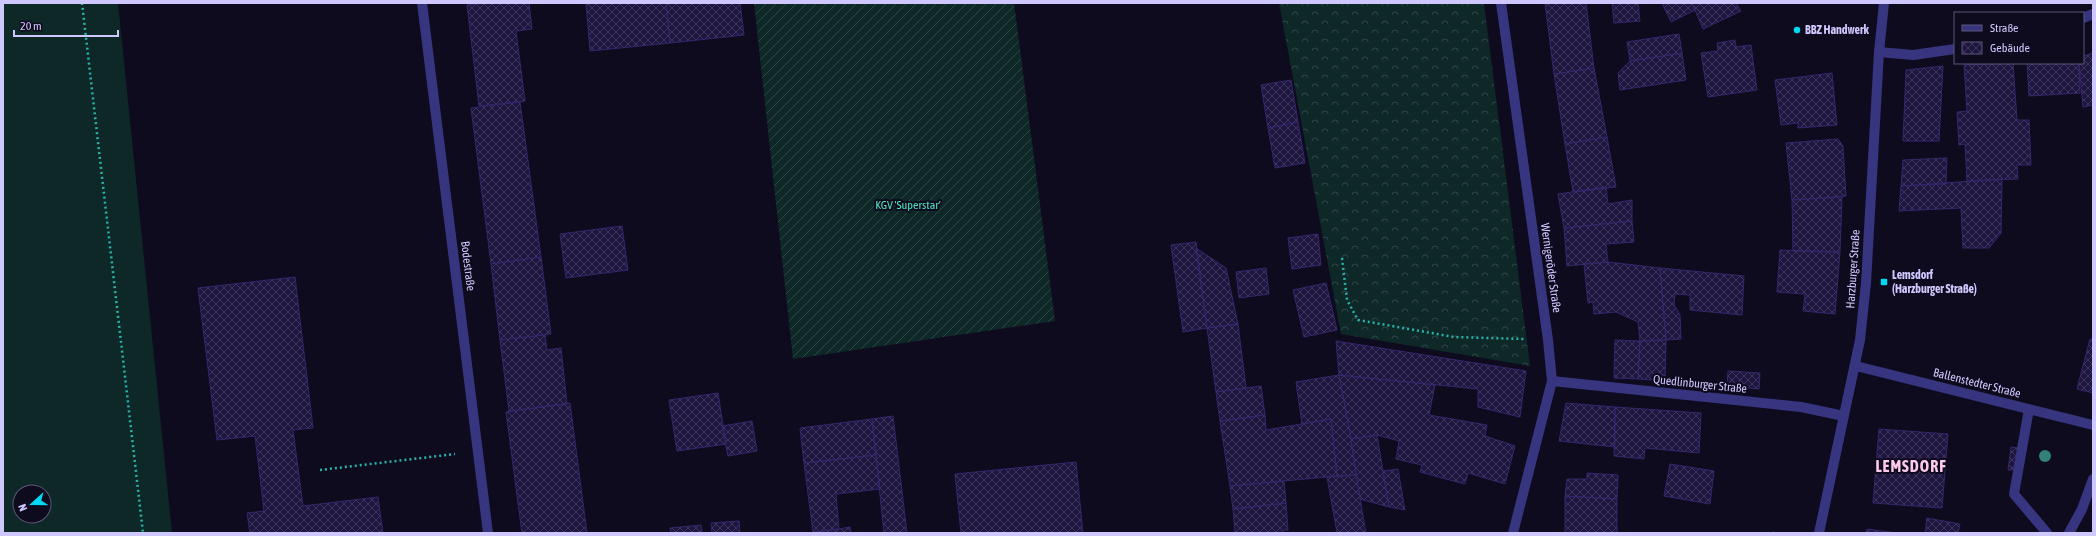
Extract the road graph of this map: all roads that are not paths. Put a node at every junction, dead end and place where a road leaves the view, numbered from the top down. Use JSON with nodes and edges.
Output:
{"nodes":[{"id":1,"x":422,"y":3,"type":"edge"},
{"id":2,"x":1501,"y":3,"type":"edge"},
{"id":3,"x":1884,"y":3,"type":"edge"},
{"id":4,"x":1954,"y":49,"type":"edge"},
{"id":5,"x":1879,"y":52,"type":"junction"},
{"id":6,"x":1856,"y":366,"type":"junction"},
{"id":7,"x":1552,"y":381,"type":"junction"},
{"id":8,"x":2029,"y":409,"type":"junction"},
{"id":9,"x":1844,"y":416,"type":"junction"},
{"id":10,"x":2093,"y":425,"type":"edge"},
{"id":11,"x":2093,"y":479,"type":"edge"},
{"id":12,"x":488,"y":533,"type":"edge"},
{"id":13,"x":1513,"y":533,"type":"edge"},
{"id":14,"x":1820,"y":533,"type":"edge"},
{"id":15,"x":2047,"y":533,"type":"edge"},
{"id":16,"x":2069,"y":533,"type":"edge"}],
"edges":[{"from":1,"to":12,"type":"street","name":"Bodestraße"},
{"from":2,"to":7,"type":"street","name":"Wernigeröder Straße"},
{"from":3,"to":5,"type":"street","name":"Harzburger Straße"},
{"from":4,"to":5,"type":"street"},
{"from":5,"to":6,"type":"street","name":"Harzburger Straße"},
{"from":6,"to":8,"type":"street","name":"Ballenstedter Straße"},
{"from":6,"to":9,"type":"street","name":"Harzburger Straße"},
{"from":7,"to":9,"type":"street","name":"Quedlinburger Straße"},
{"from":7,"to":13,"type":"street","name":"Wernigeröder Straße"},
{"from":8,"to":10,"type":"street","name":"Ballenstedter Straße"},
{"from":8,"to":15,"type":"street"},
{"from":9,"to":14,"type":"street","name":"Harzburger Straße"},
{"from":11,"to":16,"type":"street"}]}
